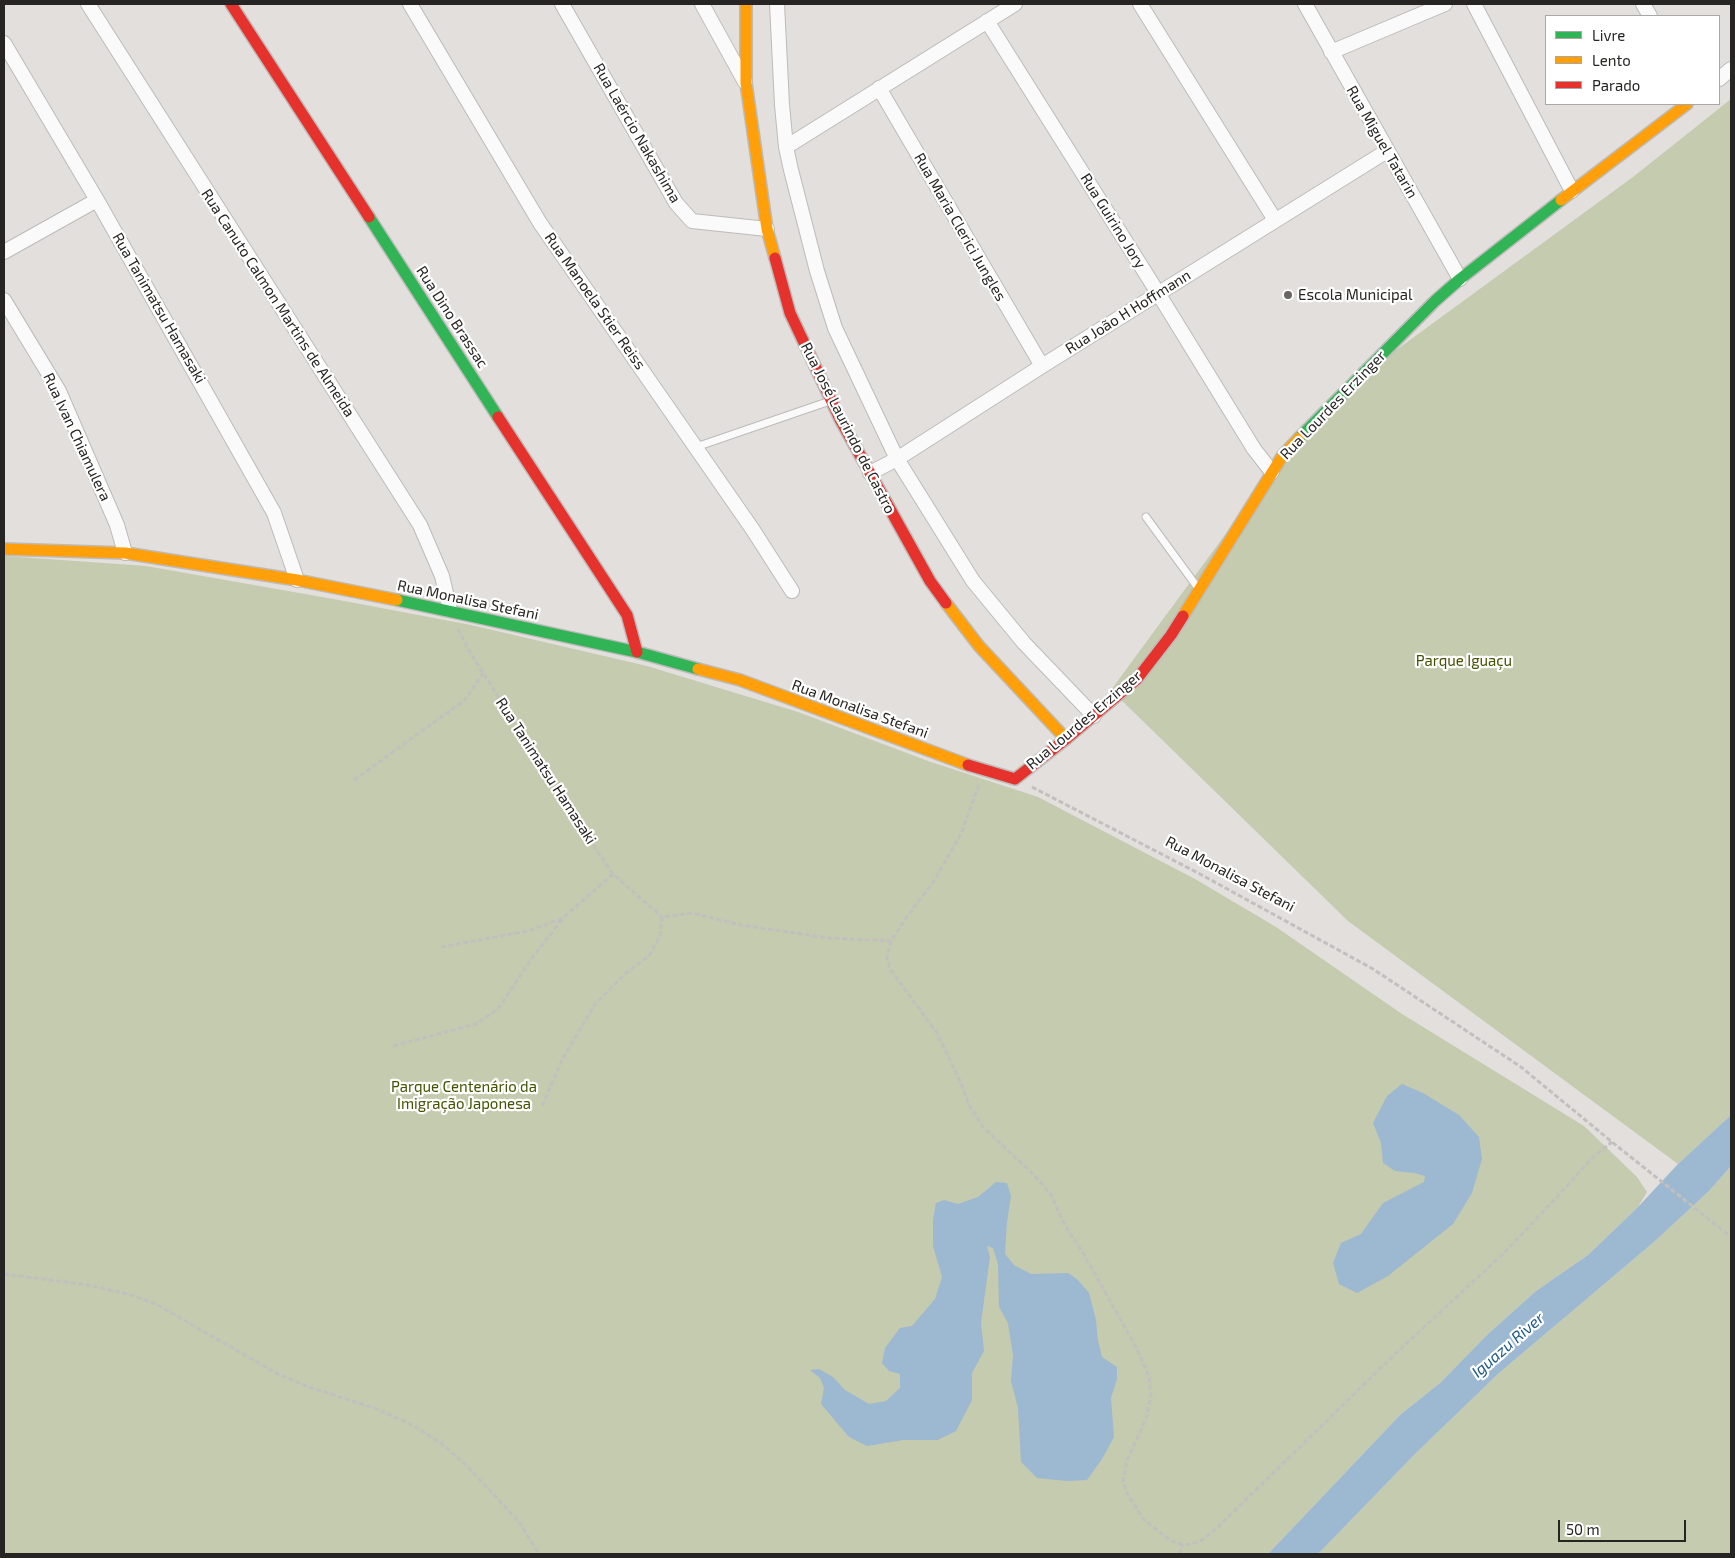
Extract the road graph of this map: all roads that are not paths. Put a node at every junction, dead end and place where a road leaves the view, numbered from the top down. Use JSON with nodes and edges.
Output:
{"nodes":[{"id":1,"x":88,"y":4,"type":"edge"},
{"id":2,"x":231,"y":4,"type":"edge"},
{"id":3,"x":410,"y":4,"type":"edge"},
{"id":4,"x":562,"y":4,"type":"edge"},
{"id":5,"x":702,"y":4,"type":"edge"},
{"id":6,"x":746,"y":4,"type":"edge"},
{"id":7,"x":777,"y":4,"type":"edge"},
{"id":8,"x":1015,"y":4,"type":"edge"},
{"id":9,"x":1140,"y":4,"type":"edge"},
{"id":10,"x":1305,"y":4,"type":"edge"},
{"id":11,"x":1445,"y":4,"type":"edge"},
{"id":12,"x":1474,"y":4,"type":"edge"},
{"id":13,"x":1643,"y":4,"type":"edge"},
{"id":14,"x":1649,"y":15,"type":"edge"},
{"id":15,"x":986,"y":21,"type":"junction"},
{"id":16,"x":4,"y":43,"type":"edge"},
{"id":17,"x":1331,"y":52,"type":"junction"},
{"id":18,"x":1731,"y":69,"type":"edge"},
{"id":19,"x":1720,"y":78,"type":"edge"},
{"id":20,"x":746,"y":83,"type":"junction"},
{"id":21,"x":879,"y":88,"type":"junction"},
{"id":22,"x":1686,"y":105,"type":"edge"},
{"id":23,"x":786,"y":147,"type":"junction"},
{"id":24,"x":1387,"y":150,"type":"junction"},
{"id":25,"x":1572,"y":190,"type":"junction"},
{"id":26,"x":97,"y":200,"type":"junction"},
{"id":27,"x":1276,"y":220,"type":"junction"},
{"id":28,"x":767,"y":229,"type":"junction"},
{"id":29,"x":4,"y":252,"type":"edge"},
{"id":30,"x":1460,"y":279,"type":"junction"},
{"id":31,"x":1158,"y":293,"type":"junction"},
{"id":32,"x":4,"y":300,"type":"edge"},
{"id":33,"x":1042,"y":366,"type":"junction"},
{"id":34,"x":831,"y":401,"type":"junction"},
{"id":35,"x":696,"y":447,"type":"junction"},
{"id":36,"x":897,"y":459,"type":"junction"},
{"id":37,"x":1272,"y":472,"type":"junction"},
{"id":38,"x":870,"y":473,"type":"junction"},
{"id":39,"x":1146,"y":516,"type":"dead end"},
{"id":40,"x":4,"y":549,"type":"edge"},
{"id":41,"x":125,"y":553,"type":"junction"},
{"id":42,"x":297,"y":580,"type":"junction"},
{"id":43,"x":792,"y":591,"type":"dead end"},
{"id":44,"x":1200,"y":591,"type":"junction"},
{"id":45,"x":450,"y":610,"type":"junction"},
{"id":46,"x":637,"y":652,"type":"junction"},
{"id":47,"x":1094,"y":716,"type":"junction"},
{"id":48,"x":1066,"y":739,"type":"junction"},
{"id":49,"x":1015,"y":779,"type":"joint"}],
"edges":[{"from":1,"to":45,"type":"street","name":"Rua Canuto Calmon Martins de Almeida"},
{"from":2,"to":46,"type":"street","name":"Rua Dino Brassac"},
{"from":3,"to":35,"type":"street","name":"Rua Manoela Stier Reiss"},
{"from":4,"to":28,"type":"street","name":"Rua Laércio Nakashima"},
{"from":5,"to":20,"type":"street"},
{"from":6,"to":20,"type":"street","name":"Rua José Laurindo de Castro"},
{"from":7,"to":23,"type":"street","name":"Rua José Laurindo de Castro"},
{"from":8,"to":15,"type":"street"},
{"from":9,"to":27,"type":"street"},
{"from":10,"to":17,"type":"street","name":"Rua Miguel Tatarin"},
{"from":11,"to":17,"type":"street"},
{"from":12,"to":25,"type":"street"},
{"from":13,"to":14,"type":"street"},
{"from":15,"to":21,"type":"street"},
{"from":15,"to":31,"type":"street","name":"Rua Guirino Jory"},
{"from":16,"to":26,"type":"street","name":"Rua Tanimatsu Hamasaki"},
{"from":17,"to":24,"type":"street","name":"Rua Miguel Tatarin"},
{"from":18,"to":19,"type":"street"},
{"from":20,"to":28,"type":"street","name":"Rua José Laurindo de Castro"},
{"from":21,"to":23,"type":"street"},
{"from":21,"to":33,"type":"street","name":"Rua Maria Clerici Jungles"},
{"from":22,"to":25,"type":"street","name":"Rua Lourdes Erzinger"},
{"from":23,"to":36,"type":"street","name":"Rua José Laurindo de Castro"},
{"from":24,"to":27,"type":"street","name":"Rua João H Hoffmann"},
{"from":24,"to":30,"type":"street","name":"Rua Miguel Tatarin"},
{"from":25,"to":30,"type":"street","name":"Rua Lourdes Erzinger"},
{"from":26,"to":29,"type":"street"},
{"from":26,"to":42,"type":"street","name":"Rua Tanimatsu Hamasaki"},
{"from":27,"to":31,"type":"street","name":"Rua João H Hoffmann"},
{"from":28,"to":34,"type":"street","name":"Rua José Laurindo de Castro"},
{"from":30,"to":37,"type":"street","name":"Rua Lourdes Erzinger"},
{"from":31,"to":33,"type":"street","name":"Rua João H Hoffmann"},
{"from":31,"to":37,"type":"street","name":"Rua Guirino Jory"},
{"from":32,"to":41,"type":"street","name":"Rua Ivan Chiamulera"},
{"from":33,"to":36,"type":"street","name":"Rua João H Hoffmann"},
{"from":34,"to":35,"type":"lane"},
{"from":34,"to":38,"type":"street","name":"Rua José Laurindo de Castro"},
{"from":35,"to":43,"type":"street","name":"Rua Manoela Stier Reiss"},
{"from":36,"to":38,"type":"street","name":"Rua João H Hoffmann"},
{"from":36,"to":47,"type":"street","name":"Rua José Laurindo de Castro"},
{"from":37,"to":44,"type":"street","name":"Rua Lourdes Erzinger"},
{"from":38,"to":48,"type":"street","name":"Rua José Laurindo de Castro"},
{"from":39,"to":44,"type":"lane"},
{"from":40,"to":41,"type":"street","name":"Rua Monalisa Stefani"},
{"from":41,"to":42,"type":"street","name":"Rua Monalisa Stefani"},
{"from":42,"to":45,"type":"street","name":"Rua Monalisa Stefani"},
{"from":44,"to":47,"type":"street","name":"Rua Lourdes Erzinger"},
{"from":45,"to":46,"type":"street","name":"Rua Monalisa Stefani"},
{"from":46,"to":49,"type":"street","name":"Rua Monalisa Stefani"},
{"from":47,"to":48,"type":"street","name":"Rua Lourdes Erzinger"},
{"from":48,"to":49,"type":"street","name":"Rua Lourdes Erzinger"}]}
